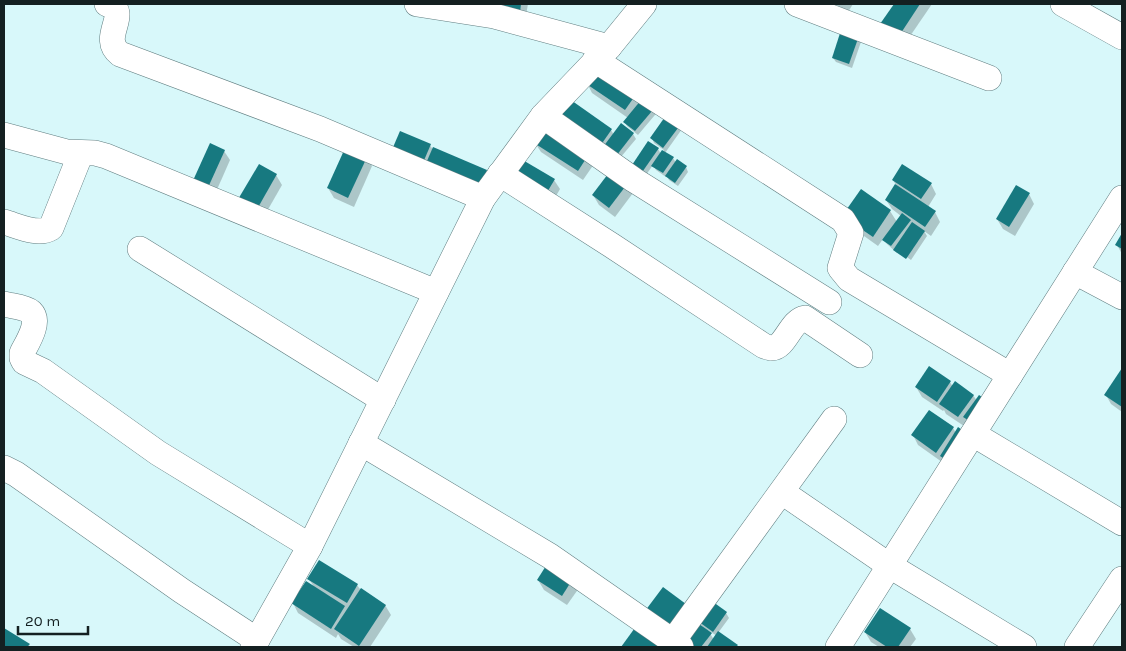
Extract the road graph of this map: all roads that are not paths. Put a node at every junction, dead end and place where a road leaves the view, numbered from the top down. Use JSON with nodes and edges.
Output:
{"nodes":[{"id":1,"x":107,"y":4,"type":"edge"},
{"id":2,"x":417,"y":4,"type":"edge"},
{"id":3,"x":644,"y":4,"type":"edge"},
{"id":4,"x":797,"y":4,"type":"edge"},
{"id":5,"x":1063,"y":4,"type":"edge"},
{"id":6,"x":1122,"y":37,"type":"edge"},
{"id":7,"x":602,"y":54,"type":"junction"},
{"id":8,"x":989,"y":78,"type":"dead end"},
{"id":9,"x":543,"y":116,"type":"junction"},
{"id":10,"x":4,"y":135,"type":"edge"},
{"id":11,"x":81,"y":153,"type":"junction"},
{"id":12,"x":500,"y":174,"type":"junction"},
{"id":13,"x":483,"y":198,"type":"junction"},
{"id":14,"x":1122,"y":198,"type":"edge"},
{"id":15,"x":4,"y":222,"type":"edge"},
{"id":16,"x":140,"y":249,"type":"dead end"},
{"id":17,"x":1075,"y":272,"type":"junction"},
{"id":18,"x":436,"y":292,"type":"junction"},
{"id":19,"x":1122,"y":297,"type":"edge"},
{"id":20,"x":830,"y":302,"type":"dead end"},
{"id":21,"x":4,"y":304,"type":"edge"},
{"id":22,"x":860,"y":355,"type":"dead end"},
{"id":23,"x":1010,"y":375,"type":"junction"},
{"id":24,"x":383,"y":400,"type":"junction"},
{"id":25,"x":834,"y":419,"type":"dead end"},
{"id":26,"x":973,"y":434,"type":"junction"},
{"id":27,"x":361,"y":443,"type":"junction"},
{"id":28,"x":4,"y":468,"type":"edge"},
{"id":29,"x":782,"y":492,"type":"junction"},
{"id":30,"x":1122,"y":523,"type":"edge"},
{"id":31,"x":310,"y":546,"type":"junction"},
{"id":32,"x":890,"y":566,"type":"junction"},
{"id":33,"x":1122,"y":579,"type":"edge"},
{"id":34,"x":255,"y":644,"type":"edge"},
{"id":35,"x":1085,"y":644,"type":"edge"},
{"id":36,"x":676,"y":645,"type":"edge"},
{"id":37,"x":838,"y":647,"type":"edge"},
{"id":38,"x":1024,"y":647,"type":"edge"}],
"edges":[{"from":1,"to":13,"type":"street"},
{"from":2,"to":7,"type":"street"},
{"from":3,"to":7,"type":"street"},
{"from":4,"to":8,"type":"street"},
{"from":5,"to":6,"type":"street"},
{"from":7,"to":9,"type":"street"},
{"from":7,"to":23,"type":"street"},
{"from":9,"to":12,"type":"street"},
{"from":9,"to":20,"type":"street"},
{"from":10,"to":11,"type":"street"},
{"from":11,"to":15,"type":"street"},
{"from":11,"to":18,"type":"street"},
{"from":12,"to":13,"type":"street"},
{"from":12,"to":22,"type":"street"},
{"from":13,"to":18,"type":"street"},
{"from":14,"to":17,"type":"street"},
{"from":16,"to":24,"type":"street"},
{"from":17,"to":19,"type":"street"},
{"from":17,"to":23,"type":"street"},
{"from":18,"to":24,"type":"street"},
{"from":21,"to":31,"type":"street"},
{"from":23,"to":26,"type":"street"},
{"from":24,"to":27,"type":"street"},
{"from":25,"to":29,"type":"street"},
{"from":26,"to":30,"type":"street"},
{"from":26,"to":32,"type":"street"},
{"from":27,"to":31,"type":"street"},
{"from":27,"to":36,"type":"street"},
{"from":28,"to":34,"type":"street"},
{"from":29,"to":32,"type":"street"},
{"from":29,"to":36,"type":"street"},
{"from":31,"to":34,"type":"street"},
{"from":32,"to":37,"type":"street"},
{"from":32,"to":38,"type":"street"},
{"from":33,"to":35,"type":"street"}]}
